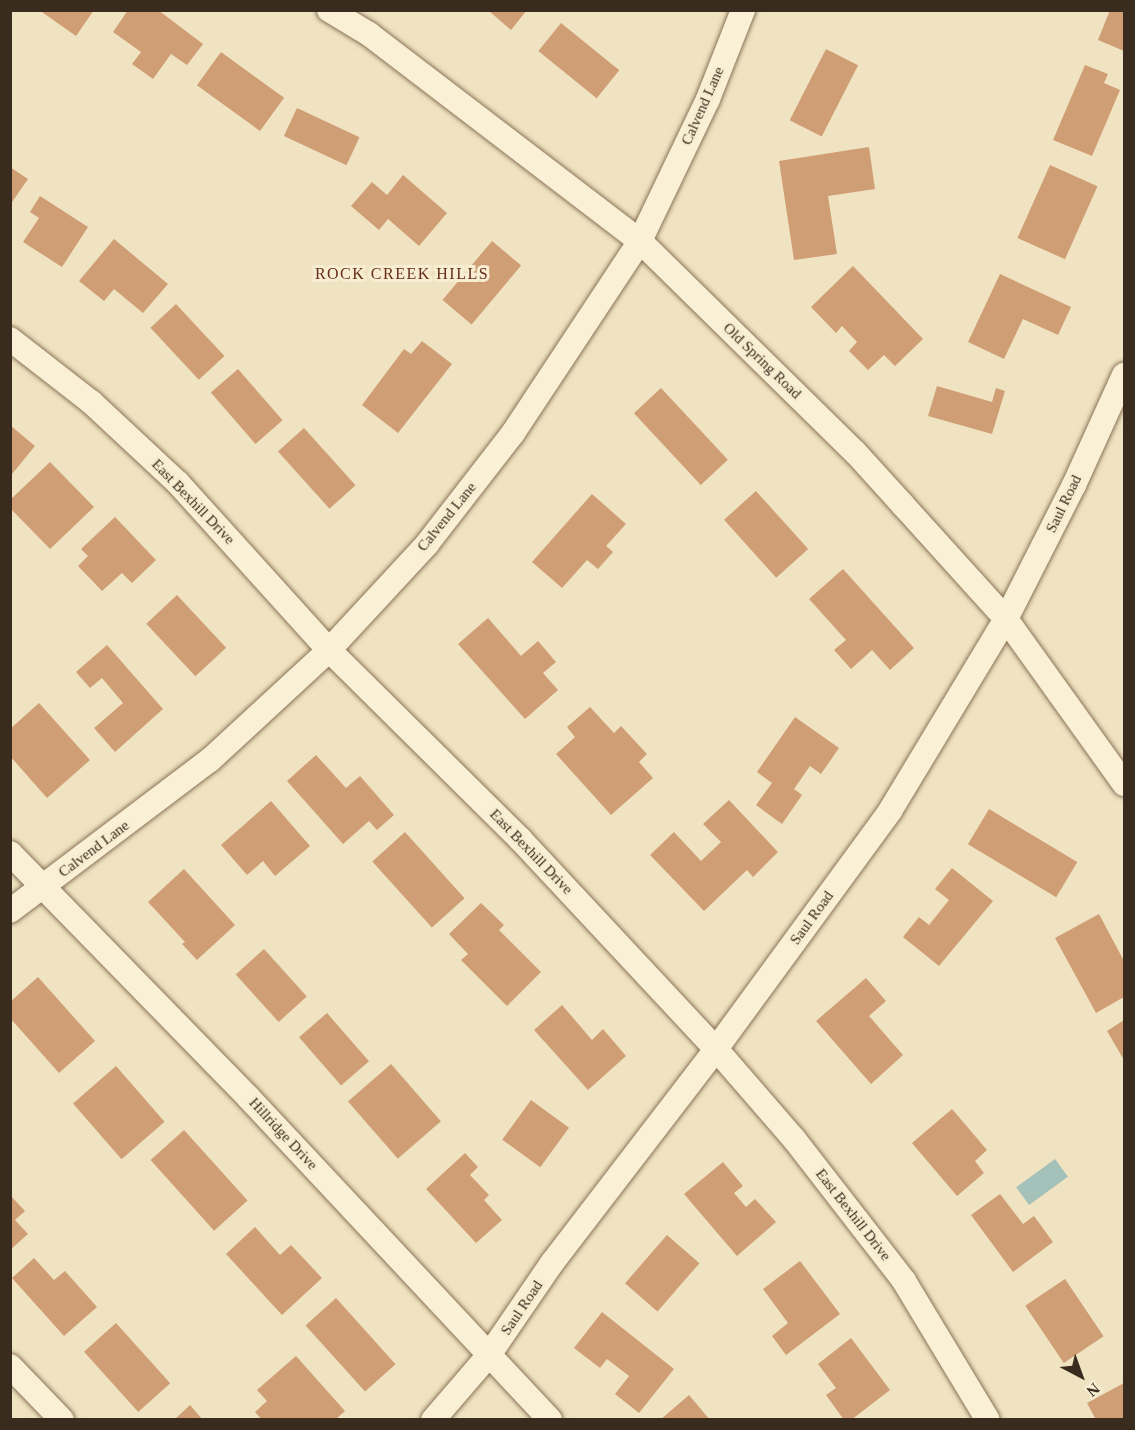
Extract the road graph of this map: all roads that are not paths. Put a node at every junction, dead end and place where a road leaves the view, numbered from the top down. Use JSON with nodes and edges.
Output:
{"nodes":[{"id":1,"x":329,"y":10,"type":"edge"},
{"id":2,"x":743,"y":10,"type":"edge"},
{"id":3,"x":640,"y":241,"type":"junction"},
{"id":4,"x":10,"y":339,"type":"edge"},
{"id":5,"x":1125,"y":375,"type":"edge"},
{"id":6,"x":1006,"y":619,"type":"junction"},
{"id":7,"x":329,"y":650,"type":"junction"},
{"id":8,"x":1125,"y":784,"type":"edge"},
{"id":9,"x":10,"y":853,"type":"edge"},
{"id":10,"x":44,"y":888,"type":"junction"},
{"id":11,"x":10,"y":911,"type":"edge"},
{"id":12,"x":716,"y":1050,"type":"junction"},
{"id":13,"x":489,"y":1355,"type":"junction"},
{"id":14,"x":10,"y":1366,"type":"edge"},
{"id":15,"x":62,"y":1419,"type":"edge"},
{"id":16,"x":433,"y":1419,"type":"edge"},
{"id":17,"x":550,"y":1419,"type":"edge"},
{"id":18,"x":988,"y":1419,"type":"edge"}],
"edges":[{"from":1,"to":3,"type":"street","name":"Old Spring Road"},
{"from":2,"to":3,"type":"street","name":"Calvend Lane"},
{"from":3,"to":6,"type":"street","name":"Old Spring Road"},
{"from":3,"to":7,"type":"street","name":"Calvend Lane"},
{"from":4,"to":7,"type":"street","name":"East Bexhill Drive"},
{"from":5,"to":6,"type":"street","name":"Saul Road"},
{"from":6,"to":8,"type":"street","name":"Old Spring Road"},
{"from":6,"to":12,"type":"street","name":"Saul Road"},
{"from":7,"to":10,"type":"street","name":"Calvend Lane"},
{"from":7,"to":12,"type":"street","name":"East Bexhill Drive"},
{"from":9,"to":10,"type":"street","name":"Hillridge Drive"},
{"from":10,"to":11,"type":"street","name":"Calvend Lane"},
{"from":10,"to":13,"type":"street","name":"Hillridge Drive"},
{"from":12,"to":13,"type":"street","name":"Saul Road"},
{"from":12,"to":18,"type":"street","name":"East Bexhill Drive"},
{"from":13,"to":16,"type":"street","name":"Saul Road"},
{"from":13,"to":17,"type":"street","name":"Hillridge Drive"},
{"from":14,"to":15,"type":"street"}]}
